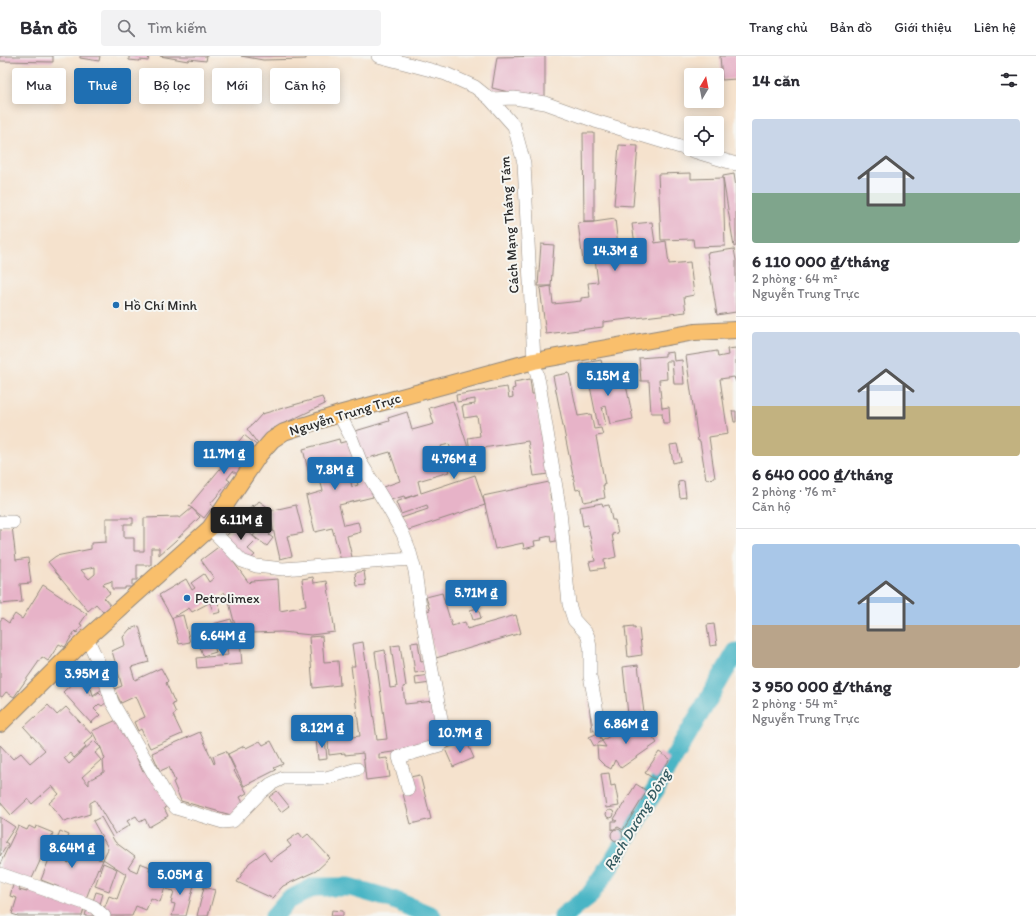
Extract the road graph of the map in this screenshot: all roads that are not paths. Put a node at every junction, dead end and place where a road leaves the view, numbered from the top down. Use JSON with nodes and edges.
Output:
{"nodes":[{"id":1,"x":378,"y":56,"type":"edge"},
{"id":2,"x":490,"y":100,"type":"junction"},
{"id":3,"x":736,"y":164,"type":"edge"},
{"id":4,"x":736,"y":330,"type":"edge"},
{"id":5,"x":534,"y":360,"type":"junction"},
{"id":6,"x":339,"y":414,"type":"junction"},
{"id":7,"x":210,"y":528,"type":"junction"},
{"id":8,"x":411,"y":559,"type":"junction"},
{"id":9,"x":87,"y":638,"type":"junction"},
{"id":10,"x":0,"y":724,"type":"edge"},
{"id":11,"x":600,"y":727,"type":"dead end"},
{"id":12,"x":357,"y":769,"type":"dead end"},
{"id":13,"x":408,"y":789,"type":"dead end"},
{"id":14,"x":0,"y":874,"type":"edge"},
{"id":15,"x":104,"y":916,"type":"edge"}],
"edges":[{"from":1,"to":2,"type":"street","name":"Cách Mạng Tháng Tám"},
{"from":2,"to":3,"type":"street"},
{"from":2,"to":5,"type":"street","name":"Cách Mạng Tháng Tám"},
{"from":4,"to":5,"type":"main road","name":"Nguyễn Trung Trực"},
{"from":5,"to":6,"type":"main road","name":"Nguyễn Trung Trực"},
{"from":5,"to":11,"type":"street","name":"Cách Mạng Tháng Tám"},
{"from":6,"to":7,"type":"main road","name":"Nguyễn Trung Trực"},
{"from":6,"to":8,"type":"street"},
{"from":7,"to":8,"type":"street"},
{"from":7,"to":9,"type":"main road","name":"Nguyễn Trung Trực"},
{"from":8,"to":13,"type":"street"},
{"from":9,"to":10,"type":"main road","name":"Nguyễn Trung Trực"},
{"from":9,"to":12,"type":"street"},
{"from":14,"to":15,"type":"street"}]}
